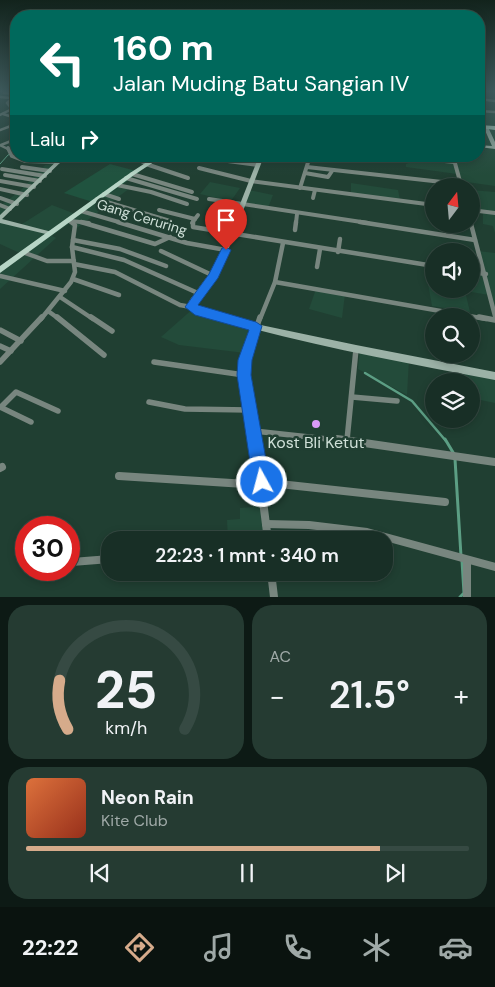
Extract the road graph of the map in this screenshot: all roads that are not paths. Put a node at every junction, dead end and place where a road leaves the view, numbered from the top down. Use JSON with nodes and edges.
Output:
{"nodes":[{"id":1,"x":486,"y":128,"type":"joint"},
{"id":2,"x":495,"y":128,"type":"edge"},
{"id":3,"x":495,"y":147,"type":"edge"},
{"id":4,"x":58,"y":162,"type":"edge"},
{"id":5,"x":141,"y":162,"type":"edge"},
{"id":6,"x":150,"y":162,"type":"edge"},
{"id":7,"x":259,"y":162,"type":"edge"},
{"id":8,"x":308,"y":162,"type":"edge"},
{"id":9,"x":454,"y":162,"type":"edge"},
{"id":10,"x":146,"y":164,"type":"junction"},
{"id":11,"x":22,"y":167,"type":"dead end"},
{"id":12,"x":307,"y":167,"type":"junction"},
{"id":13,"x":199,"y":168,"type":"dead end"},
{"id":14,"x":2,"y":169,"type":"dead end"},
{"id":15,"x":50,"y":171,"type":"junction"},
{"id":16,"x":332,"y":171,"type":"dead end"},
{"id":17,"x":305,"y":174,"type":"junction"},
{"id":18,"x":5,"y":175,"type":"dead end"},
{"id":19,"x":45,"y":176,"type":"junction"},
{"id":20,"x":128,"y":176,"type":"junction"},
{"id":21,"x":188,"y":178,"type":"dead end"},
{"id":22,"x":459,"y":178,"type":"edge"},
{"id":23,"x":0,"y":181,"type":"edge"},
{"id":24,"x":40,"y":181,"type":"junction"},
{"id":25,"x":251,"y":181,"type":"junction"},
{"id":26,"x":425,"y":181,"type":"edge"},
{"id":27,"x":117,"y":185,"type":"junction"},
{"id":28,"x":34,"y":187,"type":"junction"},
{"id":29,"x":300,"y":188,"type":"junction"},
{"id":30,"x":0,"y":189,"type":"edge"},
{"id":31,"x":316,"y":190,"type":"junction"},
{"id":32,"x":192,"y":192,"type":"dead end"},
{"id":33,"x":104,"y":194,"type":"junction"},
{"id":34,"x":27,"y":195,"type":"junction"},
{"id":35,"x":0,"y":198,"type":"edge"},
{"id":36,"x":313,"y":198,"type":"dead end"},
{"id":37,"x":96,"y":199,"type":"junction"},
{"id":38,"x":119,"y":199,"type":"dead end"},
{"id":39,"x":197,"y":199,"type":"dead end"},
{"id":40,"x":208,"y":199,"type":"dead end"},
{"id":41,"x":17,"y":204,"type":"junction"},
{"id":42,"x":187,"y":204,"type":"dead end"},
{"id":43,"x":0,"y":205,"type":"edge"},
{"id":44,"x":242,"y":205,"type":"junction"},
{"id":45,"x":425,"y":205,"type":"edge"},
{"id":46,"x":10,"y":209,"type":"junction"},
{"id":47,"x":159,"y":210,"type":"dead end"},
{"id":48,"x":81,"y":211,"type":"junction"},
{"id":49,"x":480,"y":212,"type":"edge"},
{"id":50,"x":298,"y":214,"type":"junction"},
{"id":51,"x":495,"y":214,"type":"edge"},
{"id":52,"x":0,"y":220,"type":"edge"},
{"id":53,"x":70,"y":220,"type":"junction"},
{"id":54,"x":170,"y":221,"type":"dead end"},
{"id":55,"x":294,"y":230,"type":"dead end"},
{"id":56,"x":50,"y":233,"type":"junction"},
{"id":57,"x":473,"y":233,"type":"edge"},
{"id":58,"x":232,"y":234,"type":"junction"},
{"id":59,"x":170,"y":237,"type":"junction"},
{"id":60,"x":340,"y":239,"type":"dead end"},
{"id":61,"x":73,"y":240,"type":"junction"},
{"id":62,"x":475,"y":240,"type":"junction"},
{"id":63,"x":283,"y":243,"type":"junction"},
{"id":64,"x":72,"y":247,"type":"junction"},
{"id":65,"x":320,"y":249,"type":"junction"},
{"id":66,"x":226,"y":250,"type":"junction"},
{"id":67,"x":161,"y":251,"type":"dead end"},
{"id":68,"x":338,"y":252,"type":"junction"},
{"id":69,"x":25,"y":253,"type":"junction"},
{"id":70,"x":74,"y":263,"type":"junction"},
{"id":71,"x":425,"y":265,"type":"edge"},
{"id":72,"x":166,"y":266,"type":"dead end"},
{"id":73,"x":317,"y":267,"type":"dead end"},
{"id":74,"x":0,"y":270,"type":"edge"},
{"id":75,"x":480,"y":273,"type":"edge"},
{"id":76,"x":486,"y":274,"type":"junction"},
{"id":77,"x":0,"y":276,"type":"edge"},
{"id":78,"x":214,"y":276,"type":"junction"},
{"id":79,"x":73,"y":279,"type":"junction"},
{"id":80,"x":275,"y":282,"type":"junction"},
{"id":81,"x":65,"y":291,"type":"junction"},
{"id":82,"x":200,"y":294,"type":"junction"},
{"id":83,"x":119,"y":295,"type":"dead end"},
{"id":84,"x":60,"y":297,"type":"junction"},
{"id":85,"x":191,"y":307,"type":"junction"},
{"id":86,"x":48,"y":311,"type":"junction"},
{"id":87,"x":495,"y":316,"type":"edge"},
{"id":88,"x":495,"y":320,"type":"edge"},
{"id":89,"x":256,"y":326,"type":"junction"},
{"id":90,"x":0,"y":330,"type":"edge"},
{"id":91,"x":112,"y":331,"type":"dead end"},
{"id":92,"x":21,"y":341,"type":"junction"},
{"id":93,"x":0,"y":346,"type":"edge"},
{"id":94,"x":356,"y":349,"type":"junction"},
{"id":95,"x":11,"y":351,"type":"junction"},
{"id":96,"x":104,"y":355,"type":"dead end"},
{"id":97,"x":0,"y":362,"type":"edge"},
{"id":98,"x":154,"y":362,"type":"dead end"},
{"id":99,"x":244,"y":375,"type":"junction"},
{"id":100,"x":495,"y":376,"type":"edge"},
{"id":101,"x":352,"y":397,"type":"junction"},
{"id":102,"x":398,"y":401,"type":"dead end"},
{"id":103,"x":149,"y":402,"type":"dead end"},
{"id":104,"x":0,"y":407,"type":"edge"},
{"id":105,"x":249,"y":410,"type":"junction"},
{"id":106,"x":58,"y":411,"type":"dead end"},
{"id":107,"x":31,"y":422,"type":"dead end"},
{"id":108,"x":254,"y":432,"type":"junction"},
{"id":109,"x":347,"y":440,"type":"junction"},
{"id":110,"x":495,"y":462,"type":"edge"},
{"id":111,"x":119,"y":476,"type":"dead end"},
{"id":112,"x":262,"y":484,"type":"junction"},
{"id":113,"x":445,"y":502,"type":"dead end"},
{"id":114,"x":266,"y":524,"type":"junction"},
{"id":115,"x":267,"y":531,"type":"edge"},
{"id":116,"x":101,"y":560,"type":"edge"},
{"id":117,"x":467,"y":560,"type":"junction"},
{"id":118,"x":80,"y":561,"type":"edge"},
{"id":119,"x":495,"y":567,"type":"edge"},
{"id":120,"x":272,"y":581,"type":"edge"},
{"id":121,"x":274,"y":597,"type":"edge"},
{"id":122,"x":467,"y":597,"type":"edge"}],
"edges":[{"from":1,"to":2,"type":"main road"},
{"from":1,"to":3,"type":"street"},
{"from":4,"to":15,"type":"street"},
{"from":5,"to":10,"type":"street"},
{"from":6,"to":10,"type":"main road"},
{"from":7,"to":25,"type":"street"},
{"from":8,"to":12,"type":"street"},
{"from":9,"to":22,"type":"street"},
{"from":10,"to":20,"type":"main road"},
{"from":10,"to":21,"type":"street"},
{"from":11,"to":15,"type":"street"},
{"from":12,"to":17,"type":"street"},
{"from":12,"to":26,"type":"street"},
{"from":13,"to":25,"type":"street"},
{"from":14,"to":19,"type":"street"},
{"from":15,"to":19,"type":"street"},
{"from":16,"to":17,"type":"street"},
{"from":17,"to":29,"type":"street"},
{"from":18,"to":24,"type":"street"},
{"from":19,"to":24,"type":"street"},
{"from":20,"to":27,"type":"main road"},
{"from":20,"to":32,"type":"street"},
{"from":20,"to":39,"type":"street"},
{"from":23,"to":28,"type":"street"},
{"from":24,"to":28,"type":"street"},
{"from":25,"to":29,"type":"street"},
{"from":25,"to":44,"type":"street"},
{"from":27,"to":33,"type":"main road"},
{"from":27,"to":42,"type":"street"},
{"from":28,"to":34,"type":"street"},
{"from":29,"to":31,"type":"street"},
{"from":30,"to":34,"type":"street"},
{"from":31,"to":36,"type":"street"},
{"from":31,"to":45,"type":"street"},
{"from":33,"to":37,"type":"main road"},
{"from":33,"to":38,"type":"street"},
{"from":34,"to":41,"type":"street"},
{"from":35,"to":41,"type":"street"},
{"from":37,"to":48,"type":"main road"},
{"from":37,"to":54,"type":"street"},
{"from":40,"to":44,"type":"street"},
{"from":41,"to":46,"type":"street"},
{"from":43,"to":46,"type":"street"},
{"from":44,"to":50,"type":"street"},
{"from":44,"to":58,"type":"street"},
{"from":46,"to":52,"type":"street"},
{"from":47,"to":58,"type":"street"},
{"from":48,"to":53,"type":"main road"},
{"from":48,"to":59,"type":"street","name":"Gang Ceruring"},
{"from":49,"to":51,"type":"street"},
{"from":50,"to":55,"type":"street"},
{"from":50,"to":62,"type":"street"},
{"from":52,"to":56,"type":"street"},
{"from":53,"to":56,"type":"main road"},
{"from":53,"to":59,"type":"street"},
{"from":53,"to":61,"type":"street"},
{"from":56,"to":69,"type":"main road"},
{"from":57,"to":62,"type":"street"},
{"from":58,"to":63,"type":"street"},
{"from":58,"to":66,"type":"street"},
{"from":59,"to":66,"type":"street","name":"Gang Ceruring"},
{"from":60,"to":68,"type":"street"},
{"from":61,"to":64,"type":"street"},
{"from":61,"to":72,"type":"street"},
{"from":62,"to":76,"type":"street"},
{"from":63,"to":65,"type":"street"},
{"from":63,"to":80,"type":"street"},
{"from":64,"to":70,"type":"street"},
{"from":64,"to":82,"type":"street"},
{"from":65,"to":68,"type":"street"},
{"from":65,"to":73,"type":"street"},
{"from":66,"to":78,"type":"street"},
{"from":67,"to":78,"type":"street"},
{"from":68,"to":71,"type":"street"},
{"from":69,"to":70,"type":"street"},
{"from":69,"to":74,"type":"main road"},
{"from":70,"to":79,"type":"street"},
{"from":70,"to":85,"type":"street"},
{"from":75,"to":76,"type":"street"},
{"from":76,"to":87,"type":"street"},
{"from":77,"to":81,"type":"street"},
{"from":78,"to":82,"type":"street"},
{"from":79,"to":81,"type":"street"},
{"from":79,"to":83,"type":"street"},
{"from":80,"to":88,"type":"street"},
{"from":80,"to":89,"type":"street"},
{"from":81,"to":84,"type":"street"},
{"from":82,"to":85,"type":"street"},
{"from":84,"to":86,"type":"street"},
{"from":84,"to":91,"type":"street"},
{"from":85,"to":89,"type":"street"},
{"from":86,"to":92,"type":"street"},
{"from":86,"to":96,"type":"street"},
{"from":89,"to":94,"type":"street"},
{"from":89,"to":99,"type":"street"},
{"from":90,"to":92,"type":"street"},
{"from":92,"to":95,"type":"street"},
{"from":93,"to":95,"type":"street"},
{"from":94,"to":100,"type":"street"},
{"from":94,"to":101,"type":"street"},
{"from":95,"to":97,"type":"street"},
{"from":98,"to":99,"type":"street"},
{"from":99,"to":105,"type":"street"},
{"from":101,"to":102,"type":"street"},
{"from":101,"to":109,"type":"street"},
{"from":103,"to":105,"type":"street"},
{"from":104,"to":106,"type":"street"},
{"from":104,"to":107,"type":"street"},
{"from":105,"to":108,"type":"street"},
{"from":108,"to":109,"type":"street"},
{"from":108,"to":112,"type":"street"},
{"from":109,"to":110,"type":"street"},
{"from":111,"to":112,"type":"street"},
{"from":112,"to":113,"type":"street"},
{"from":112,"to":114,"type":"street"},
{"from":114,"to":115,"type":"street"},
{"from":114,"to":117,"type":"street"},
{"from":116,"to":118,"type":"street"},
{"from":117,"to":119,"type":"street"},
{"from":117,"to":122,"type":"street"},
{"from":120,"to":121,"type":"street"}]}
